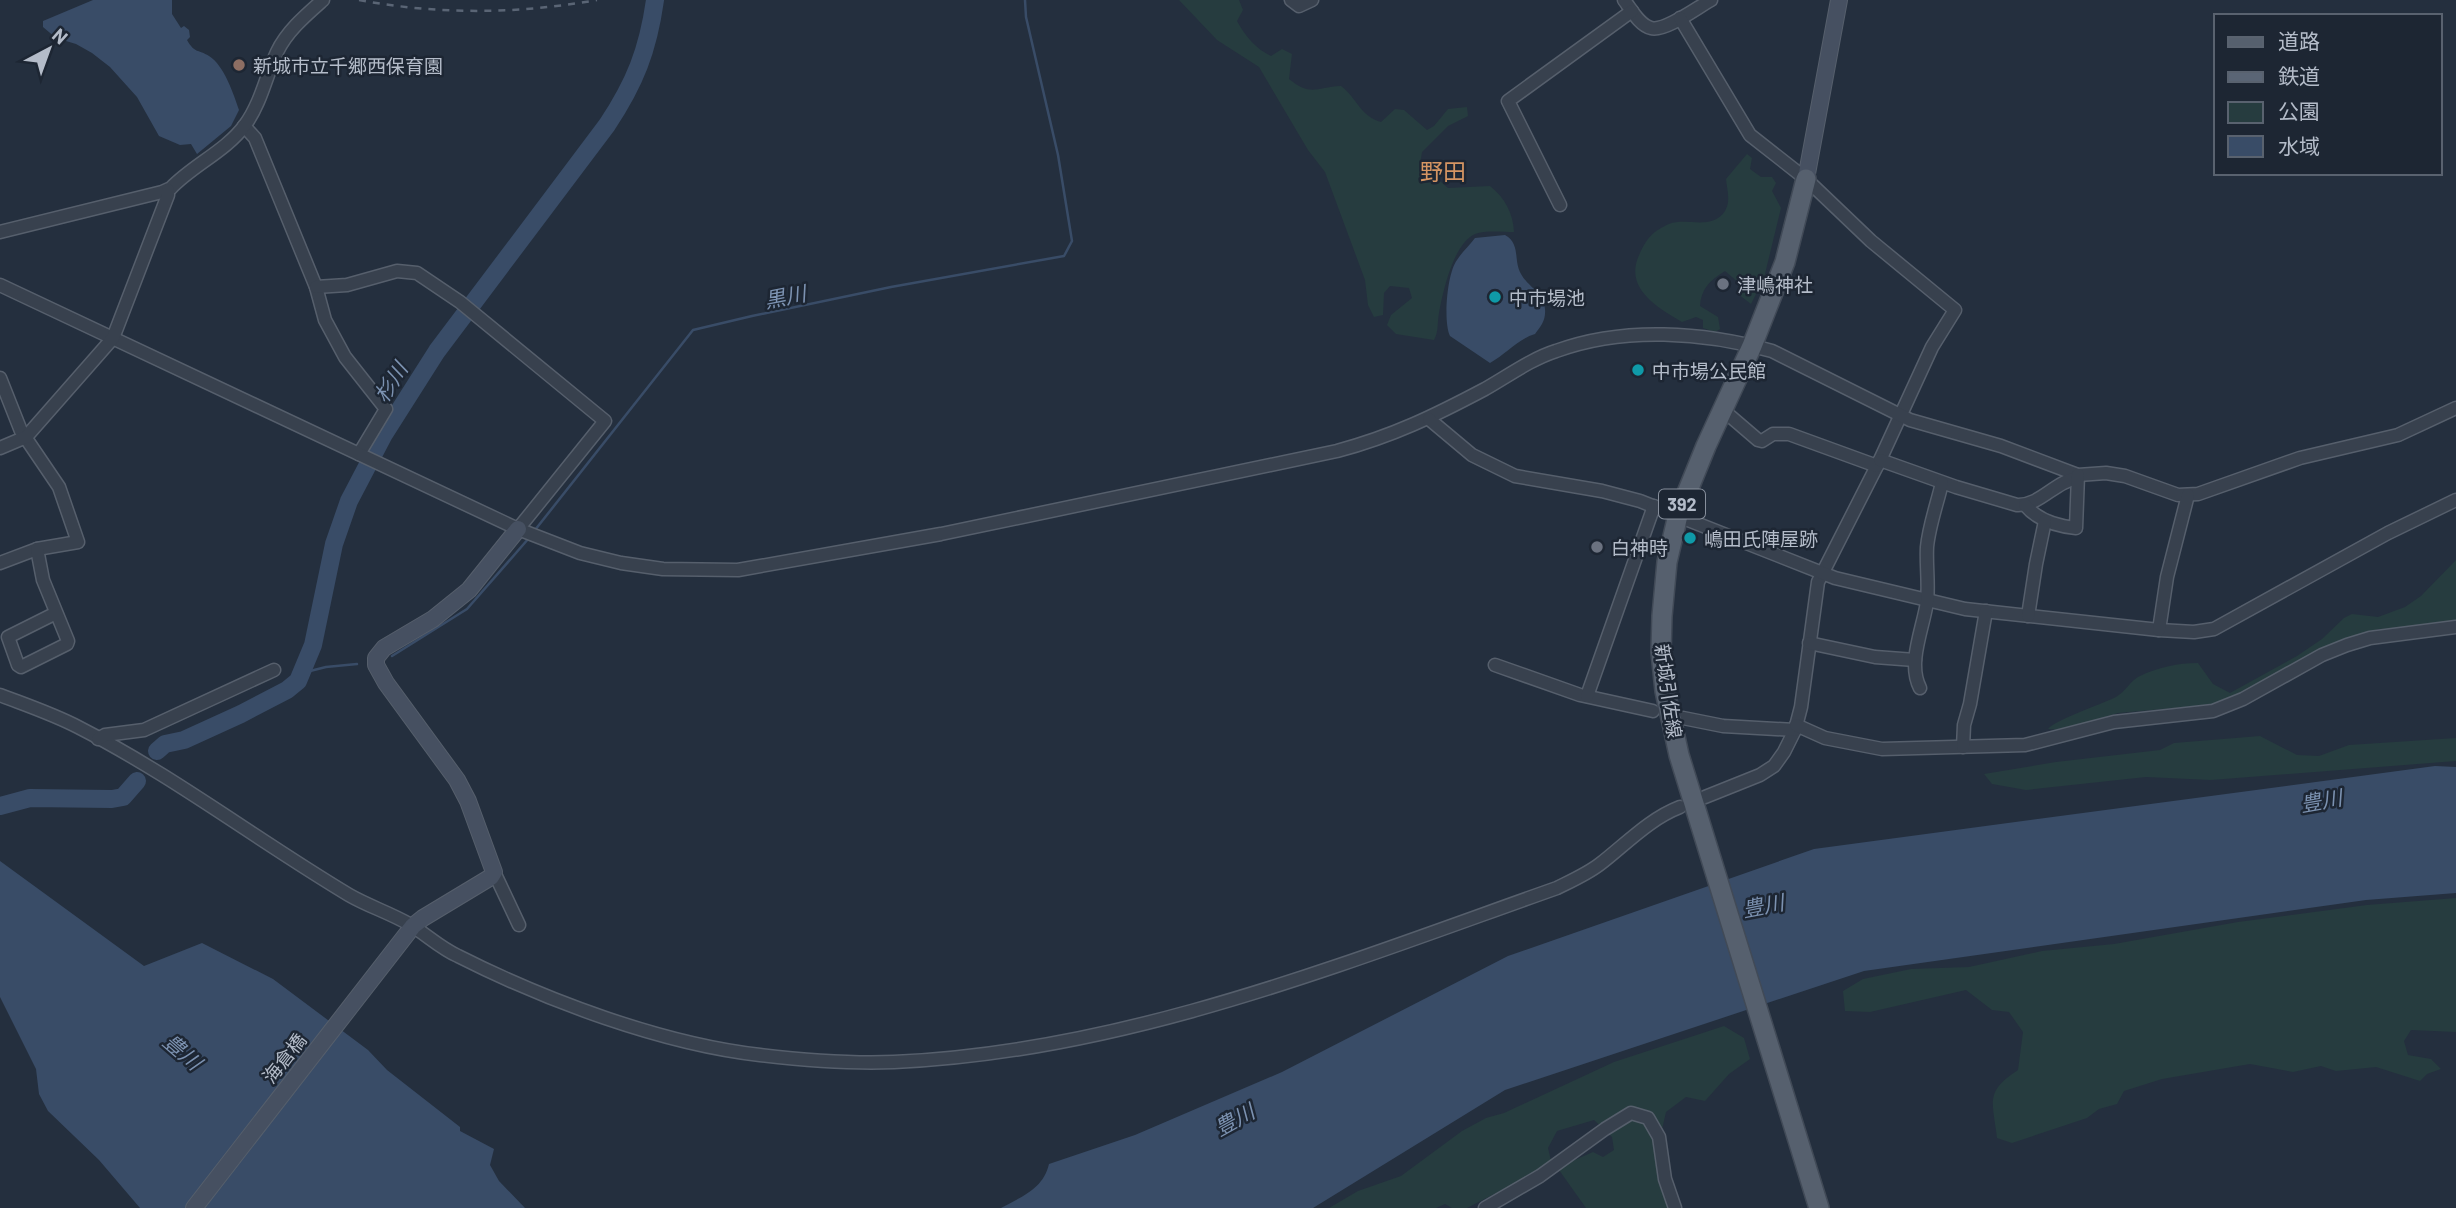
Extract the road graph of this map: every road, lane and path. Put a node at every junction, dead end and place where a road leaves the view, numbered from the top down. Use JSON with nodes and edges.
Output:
{"nodes":[{"id":1,"x":323,"y":0,"type":"edge"},
{"id":2,"x":1291,"y":0,"type":"edge"},
{"id":3,"x":1312,"y":0,"type":"edge"},
{"id":4,"x":1624,"y":0,"type":"edge"},
{"id":5,"x":1711,"y":0,"type":"edge"},
{"id":6,"x":1839,"y":0,"type":"edge"},
{"id":7,"x":1632,"y":11,"type":"junction"},
{"id":8,"x":1680,"y":18,"type":"junction"},
{"id":9,"x":244,"y":126,"type":"junction"},
{"id":10,"x":1806,"y":178,"type":"junction"},
{"id":11,"x":168,"y":190,"type":"junction"},
{"id":12,"x":1560,"y":205,"type":"dead end"},
{"id":13,"x":0,"y":232,"type":"edge"},
{"id":14,"x":0,"y":285,"type":"edge"},
{"id":15,"x":316,"y":287,"type":"junction"},
{"id":16,"x":113,"y":338,"type":"junction"},
{"id":17,"x":1752,"y":346,"type":"junction"},
{"id":18,"x":0,"y":378,"type":"edge"},
{"id":19,"x":2456,"y":408,"type":"edge"},
{"id":20,"x":1721,"y":412,"type":"junction"},
{"id":21,"x":1899,"y":415,"type":"junction"},
{"id":22,"x":1429,"y":419,"type":"junction"},
{"id":23,"x":26,"y":437,"type":"junction"},
{"id":24,"x":0,"y":448,"type":"edge"},
{"id":25,"x":361,"y":455,"type":"junction"},
{"id":26,"x":1878,"y":463,"type":"junction"},
{"id":27,"x":2078,"y":476,"type":"junction"},
{"id":28,"x":1942,"y":483,"type":"junction"},
{"id":29,"x":2188,"y":495,"type":"junction"},
{"id":30,"x":2456,"y":500,"type":"edge"},
{"id":31,"x":2025,"y":505,"type":"junction"},
{"id":32,"x":1654,"y":506,"type":"junction"},
{"id":33,"x":1678,"y":515,"type":"junction"},
{"id":34,"x":2045,"y":521,"type":"junction"},
{"id":35,"x":521,"y":530,"type":"junction"},
{"id":36,"x":37,"y":550,"type":"junction"},
{"id":37,"x":0,"y":564,"type":"edge"},
{"id":38,"x":1821,"y":575,"type":"junction"},
{"id":39,"x":1927,"y":601,"type":"junction"},
{"id":40,"x":1986,"y":611,"type":"junction"},
{"id":41,"x":56,"y":612,"type":"junction"},
{"id":42,"x":2028,"y":616,"type":"junction"},
{"id":43,"x":2456,"y":627,"type":"edge"},
{"id":44,"x":2159,"y":630,"type":"junction"},
{"id":45,"x":1809,"y":643,"type":"junction"},
{"id":46,"x":1915,"y":660,"type":"junction"},
{"id":47,"x":1495,"y":665,"type":"dead end"},
{"id":48,"x":274,"y":670,"type":"dead end"},
{"id":49,"x":1920,"y":688,"type":"dead end"},
{"id":50,"x":0,"y":695,"type":"edge"},
{"id":51,"x":1587,"y":696,"type":"junction"},
{"id":52,"x":1653,"y":711,"type":"dead end"},
{"id":53,"x":1683,"y":718,"type":"dead end"},
{"id":54,"x":1796,"y":727,"type":"junction"},
{"id":55,"x":98,"y":738,"type":"junction"},
{"id":56,"x":1963,"y":747,"type":"junction"},
{"id":57,"x":1705,"y":797,"type":"dead end"},
{"id":58,"x":1680,"y":807,"type":"dead end"},
{"id":59,"x":494,"y":872,"type":"junction"},
{"id":60,"x":519,"y":925,"type":"dead end"},
{"id":61,"x":410,"y":930,"type":"junction"},
{"id":62,"x":194,"y":1208,"type":"edge"},
{"id":63,"x":1485,"y":1208,"type":"edge"},
{"id":64,"x":1675,"y":1208,"type":"edge"},
{"id":65,"x":1819,"y":1208,"type":"edge"}],
"edges":[{"from":1,"to":9,"type":"street"},
{"from":2,"to":3,"type":"street"},
{"from":4,"to":7,"type":"street"},
{"from":5,"to":8,"type":"street"},
{"from":6,"to":10,"type":"street"},
{"from":7,"to":8,"type":"street"},
{"from":7,"to":12,"type":"street"},
{"from":8,"to":10,"type":"street"},
{"from":9,"to":11,"type":"street"},
{"from":9,"to":15,"type":"street"},
{"from":10,"to":17,"type":"main road","name":"新城引佐線","number":"392"},
{"from":10,"to":21,"type":"street"},
{"from":11,"to":13,"type":"street"},
{"from":11,"to":16,"type":"street"},
{"from":14,"to":16,"type":"street"},
{"from":15,"to":25,"type":"street"},
{"from":15,"to":35,"type":"street"},
{"from":16,"to":23,"type":"street"},
{"from":16,"to":25,"type":"street"},
{"from":17,"to":20,"type":"main road","name":"新城引佐線","number":"392"},
{"from":17,"to":21,"type":"street"},
{"from":17,"to":22,"type":"street"},
{"from":18,"to":23,"type":"street"},
{"from":19,"to":29,"type":"street"},
{"from":20,"to":26,"type":"street"},
{"from":20,"to":33,"type":"main road","name":"新城引佐線","number":"392"},
{"from":21,"to":26,"type":"street"},
{"from":21,"to":27,"type":"street"},
{"from":22,"to":32,"type":"street"},
{"from":22,"to":35,"type":"street"},
{"from":23,"to":24,"type":"street"},
{"from":23,"to":36,"type":"street"},
{"from":25,"to":35,"type":"street"},
{"from":26,"to":28,"type":"street"},
{"from":26,"to":38,"type":"street"},
{"from":27,"to":29,"type":"street"},
{"from":27,"to":31,"type":"street"},
{"from":27,"to":34,"type":"street"},
{"from":28,"to":31,"type":"street"},
{"from":28,"to":39,"type":"street"},
{"from":29,"to":44,"type":"street"},
{"from":30,"to":44,"type":"street"},
{"from":31,"to":34,"type":"street"},
{"from":32,"to":33,"type":"street"},
{"from":32,"to":51,"type":"street"},
{"from":33,"to":38,"type":"street"},
{"from":33,"to":65,"type":"main road","name":"新城引佐線","number":"392"},
{"from":34,"to":42,"type":"street"},
{"from":35,"to":59,"type":"street"},
{"from":36,"to":37,"type":"street"},
{"from":36,"to":41,"type":"street"},
{"from":38,"to":39,"type":"street"},
{"from":38,"to":45,"type":"street"},
{"from":39,"to":40,"type":"street"},
{"from":39,"to":46,"type":"street"},
{"from":40,"to":42,"type":"street"},
{"from":40,"to":56,"type":"street"},
{"from":41,"to":41,"type":"street"},
{"from":42,"to":44,"type":"street"},
{"from":43,"to":56,"type":"street"},
{"from":45,"to":46,"type":"street"},
{"from":45,"to":54,"type":"street"},
{"from":46,"to":49,"type":"street"},
{"from":47,"to":51,"type":"street"},
{"from":48,"to":55,"type":"street"},
{"from":50,"to":55,"type":"street"},
{"from":51,"to":52,"type":"street"},
{"from":53,"to":54,"type":"street"},
{"from":54,"to":56,"type":"street"},
{"from":54,"to":57,"type":"street"},
{"from":55,"to":61,"type":"street"},
{"from":58,"to":61,"type":"street"},
{"from":59,"to":60,"type":"street"},
{"from":59,"to":61,"type":"street"},
{"from":61,"to":62,"type":"street","name":"海倉橋"},
{"from":63,"to":64,"type":"street"}]}
